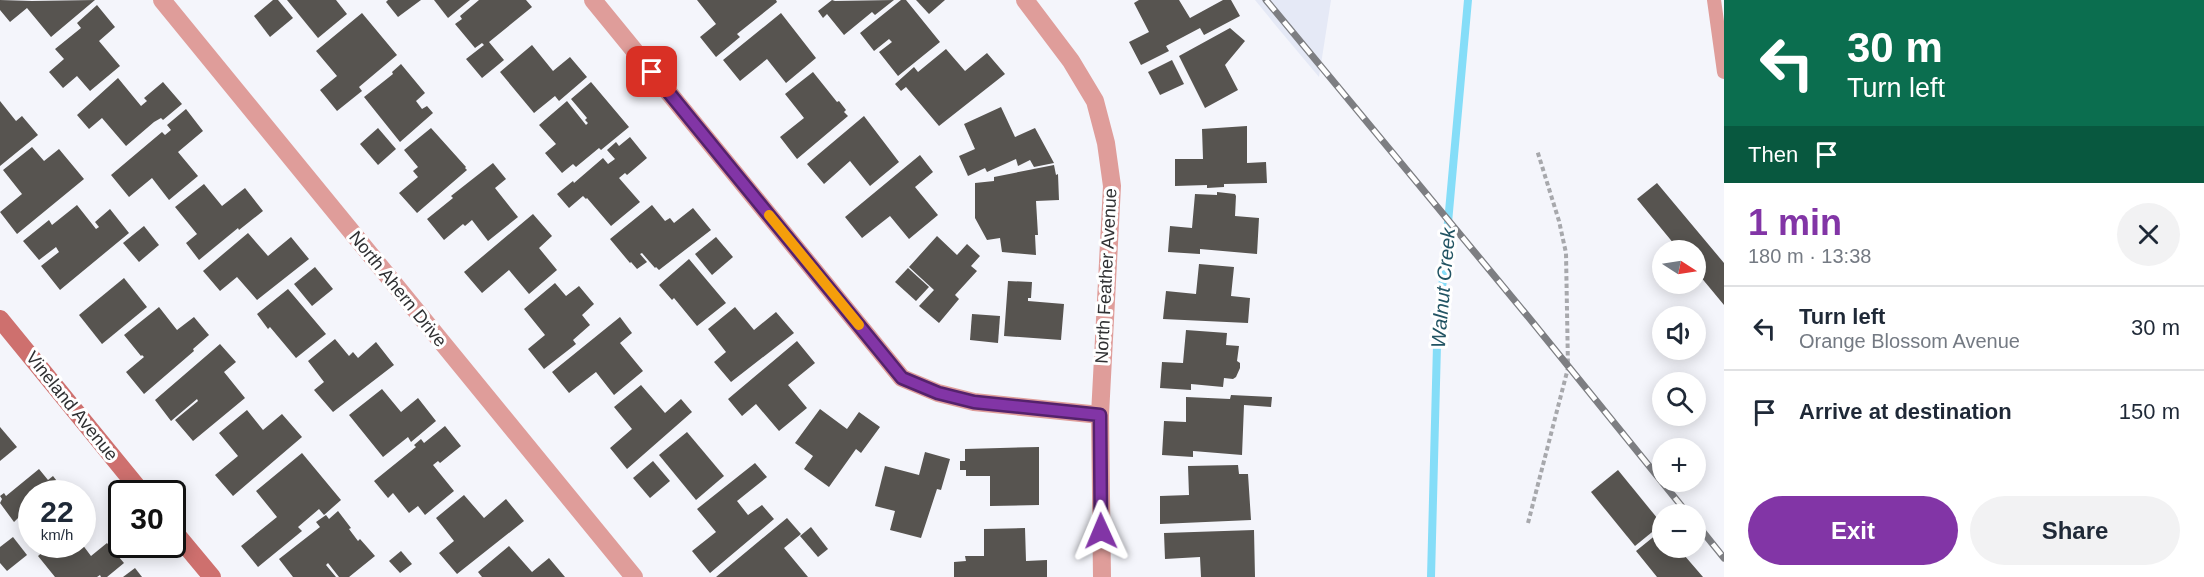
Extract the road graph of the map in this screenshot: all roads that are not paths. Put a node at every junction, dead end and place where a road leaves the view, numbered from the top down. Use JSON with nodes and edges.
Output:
{"nodes":[{"id":1,"x":162,"y":0,"type":"edge"},
{"id":2,"x":593,"y":0,"type":"edge"},
{"id":3,"x":1024,"y":0,"type":"edge"},
{"id":4,"x":1714,"y":0,"type":"edge"},
{"id":5,"x":1724,"y":72,"type":"edge"},
{"id":6,"x":0,"y":319,"type":"edge"},
{"id":7,"x":1100,"y":415,"type":"junction"},
{"id":8,"x":132,"y":480,"type":"edge"},
{"id":9,"x":186,"y":546,"type":"edge"},
{"id":10,"x":212,"y":577,"type":"edge"},
{"id":11,"x":634,"y":577,"type":"edge"},
{"id":12,"x":1102,"y":577,"type":"edge"}],
"edges":[{"from":1,"to":11,"type":"street","name":"North Ahern Drive"},
{"from":2,"to":7,"type":"street"},
{"from":3,"to":7,"type":"street","name":"North Feather Avenue"},
{"from":4,"to":5,"type":"lane"},
{"from":6,"to":8,"type":"street","name":"Vineland Avenue"},
{"from":7,"to":12,"type":"street","name":"North Feather Avenue"},
{"from":9,"to":10,"type":"street"}]}
